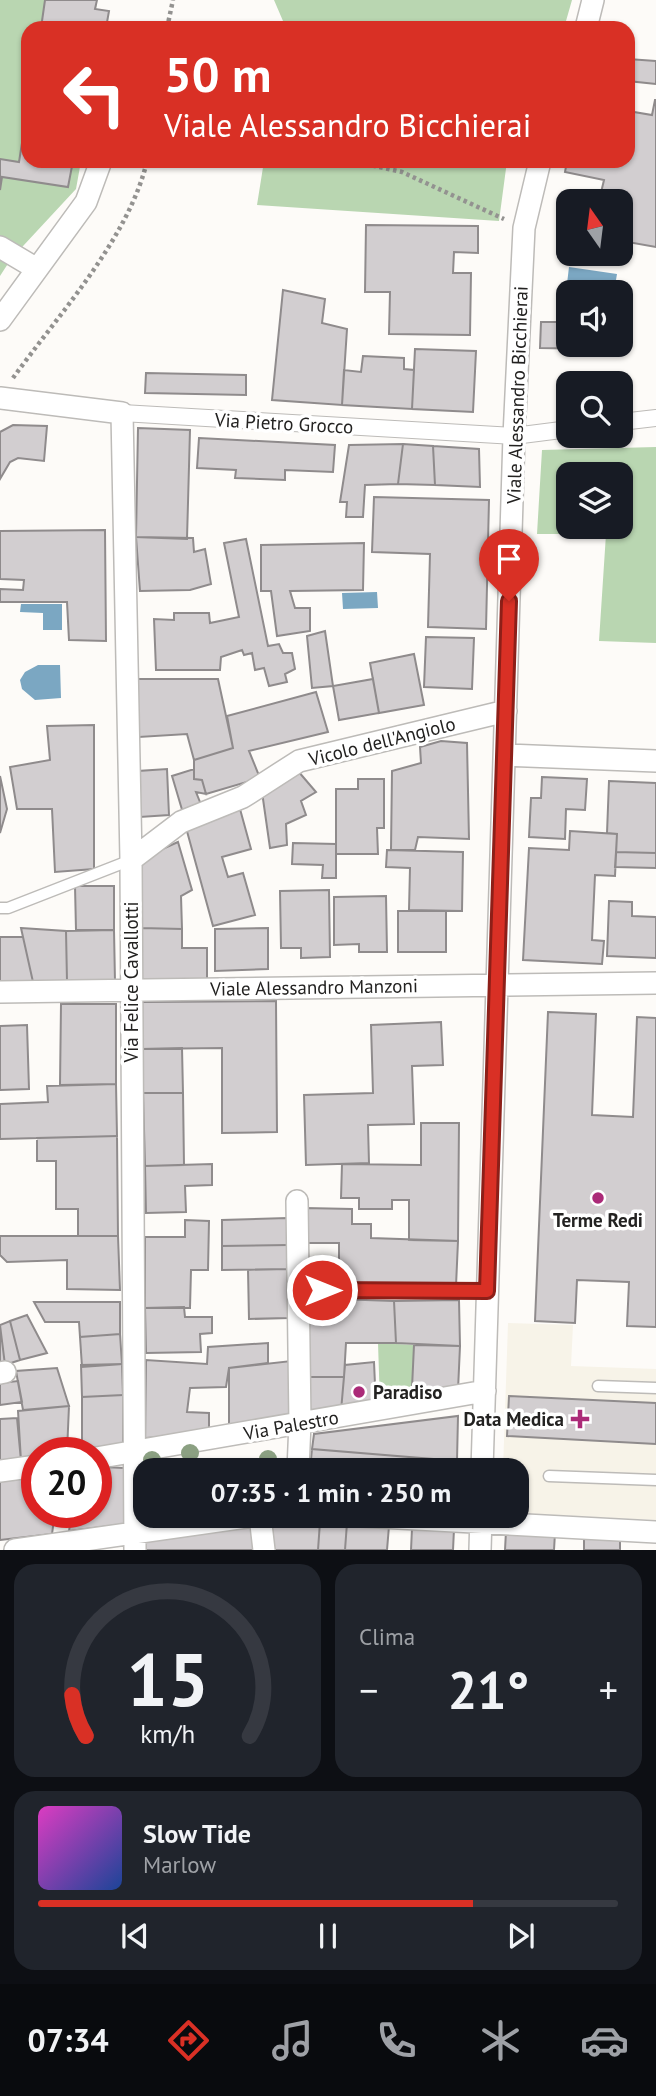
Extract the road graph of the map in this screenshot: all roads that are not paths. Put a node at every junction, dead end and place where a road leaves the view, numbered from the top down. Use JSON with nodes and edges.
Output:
{"nodes":[{"id":1,"x":593,"y":0,"type":"edge"},
{"id":2,"x":588,"y":21,"type":"edge"},
{"id":3,"x":98,"y":168,"type":"edge"},
{"id":4,"x":538,"y":168,"type":"edge"},
{"id":5,"x":0,"y":247,"type":"edge"},
{"id":6,"x":37,"y":269,"type":"junction"},
{"id":7,"x":0,"y":320,"type":"edge"},
{"id":8,"x":4,"y":392,"type":"edge"},
{"id":9,"x":122,"y":413,"type":"junction"},
{"id":10,"x":656,"y":418,"type":"edge"},
{"id":11,"x":633,"y":421,"type":"edge"},
{"id":12,"x":556,"y":431,"type":"edge"},
{"id":13,"x":514,"y":436,"type":"junction"},
{"id":14,"x":506,"y":711,"type":"junction"},
{"id":15,"x":505,"y":755,"type":"junction"},
{"id":16,"x":656,"y":761,"type":"edge"},
{"id":17,"x":131,"y":860,"type":"junction"},
{"id":18,"x":0,"y":908,"type":"edge"},
{"id":19,"x":656,"y":983,"type":"edge"},
{"id":20,"x":496,"y":984,"type":"junction"},
{"id":21,"x":131,"y":989,"type":"junction"},
{"id":22,"x":0,"y":992,"type":"edge"},
{"id":23,"x":297,"y":1200,"type":"dead end"},
{"id":24,"x":297,"y":1290,"type":"junction"},
{"id":25,"x":487,"y":1291,"type":"junction"},
{"id":26,"x":598,"y":1386,"type":"dead end"},
{"id":27,"x":656,"y":1388,"type":"edge"},
{"id":28,"x":485,"y":1391,"type":"junction"},
{"id":29,"x":300,"y":1423,"type":"junction"},
{"id":30,"x":136,"y":1453,"type":"junction"},
{"id":31,"x":112,"y":1456,"type":"edge"},
{"id":32,"x":299,"y":1458,"type":"edge"},
{"id":33,"x":482,"y":1458,"type":"edge"},
{"id":34,"x":21,"y":1468,"type":"edge"},
{"id":35,"x":0,"y":1471,"type":"edge"},
{"id":36,"x":549,"y":1476,"type":"dead end"},
{"id":37,"x":656,"y":1480,"type":"edge"},
{"id":38,"x":529,"y":1524,"type":"edge"},
{"id":39,"x":197,"y":1528,"type":"edge"},
{"id":40,"x":261,"y":1528,"type":"edge"},
{"id":41,"x":481,"y":1528,"type":"edge"},
{"id":42,"x":643,"y":1538,"type":"edge"},
{"id":43,"x":136,"y":1541,"type":"edge"},
{"id":44,"x":15,"y":1550,"type":"edge"},
{"id":45,"x":264,"y":1550,"type":"edge"},
{"id":46,"x":480,"y":1550,"type":"edge"}],
"edges":[{"from":1,"to":2,"type":"street"},
{"from":3,"to":6,"type":"street"},
{"from":4,"to":13,"type":"street","name":"Viale Alessandro Bicchierai"},
{"from":5,"to":6,"type":"street"},
{"from":6,"to":7,"type":"street"},
{"from":8,"to":9,"type":"street","name":"Via Pietro Grocco"},
{"from":9,"to":13,"type":"street","name":"Via Pietro Grocco"},
{"from":9,"to":17,"type":"street","name":"Via Felice Cavallotti"},
{"from":10,"to":11,"type":"street"},
{"from":12,"to":13,"type":"street","name":"Via Pietro Grocco"},
{"from":13,"to":14,"type":"street","name":"Viale Alessandro Bicchierai"},
{"from":14,"to":15,"type":"street","name":"Viale Alessandro Bicchierai"},
{"from":14,"to":17,"type":"street","name":"Vicolo dell'Angiolo"},
{"from":15,"to":16,"type":"street"},
{"from":15,"to":20,"type":"street","name":"Viale Alessandro Bicchierai"},
{"from":17,"to":18,"type":"lane","name":"Vicolo dell'Angiolo"},
{"from":17,"to":21,"type":"street","name":"Via Felice Cavallotti"},
{"from":19,"to":20,"type":"street","name":"Viale Alessandro Manzoni"},
{"from":20,"to":21,"type":"street","name":"Viale Alessandro Manzoni"},
{"from":20,"to":25,"type":"street","name":"Viale Alessandro Bicchierai"},
{"from":21,"to":22,"type":"street","name":"Viale Alessandro Manzoni"},
{"from":21,"to":30,"type":"street","name":"Via Felice Cavallotti"},
{"from":23,"to":24,"type":"street"},
{"from":24,"to":25,"type":"lane"},
{"from":24,"to":29,"type":"street"},
{"from":25,"to":28,"type":"street","name":"Viale Alessandro Bicchierai"},
{"from":26,"to":27,"type":"lane"},
{"from":28,"to":29,"type":"street","name":"Via Palestro"},
{"from":28,"to":33,"type":"street","name":"Viale Alessandro Bicchierai"},
{"from":29,"to":30,"type":"street","name":"Via Palestro"},
{"from":29,"to":32,"type":"street"},
{"from":30,"to":31,"type":"street","name":"Via Palestro"},
{"from":30,"to":43,"type":"street","name":"Via Felice Cavallotti"},
{"from":34,"to":35,"type":"street"},
{"from":36,"to":37,"type":"lane"},
{"from":38,"to":42,"type":"street"},
{"from":39,"to":43,"type":"street"},
{"from":40,"to":45,"type":"street"},
{"from":41,"to":46,"type":"street"},
{"from":43,"to":44,"type":"street"}]}
